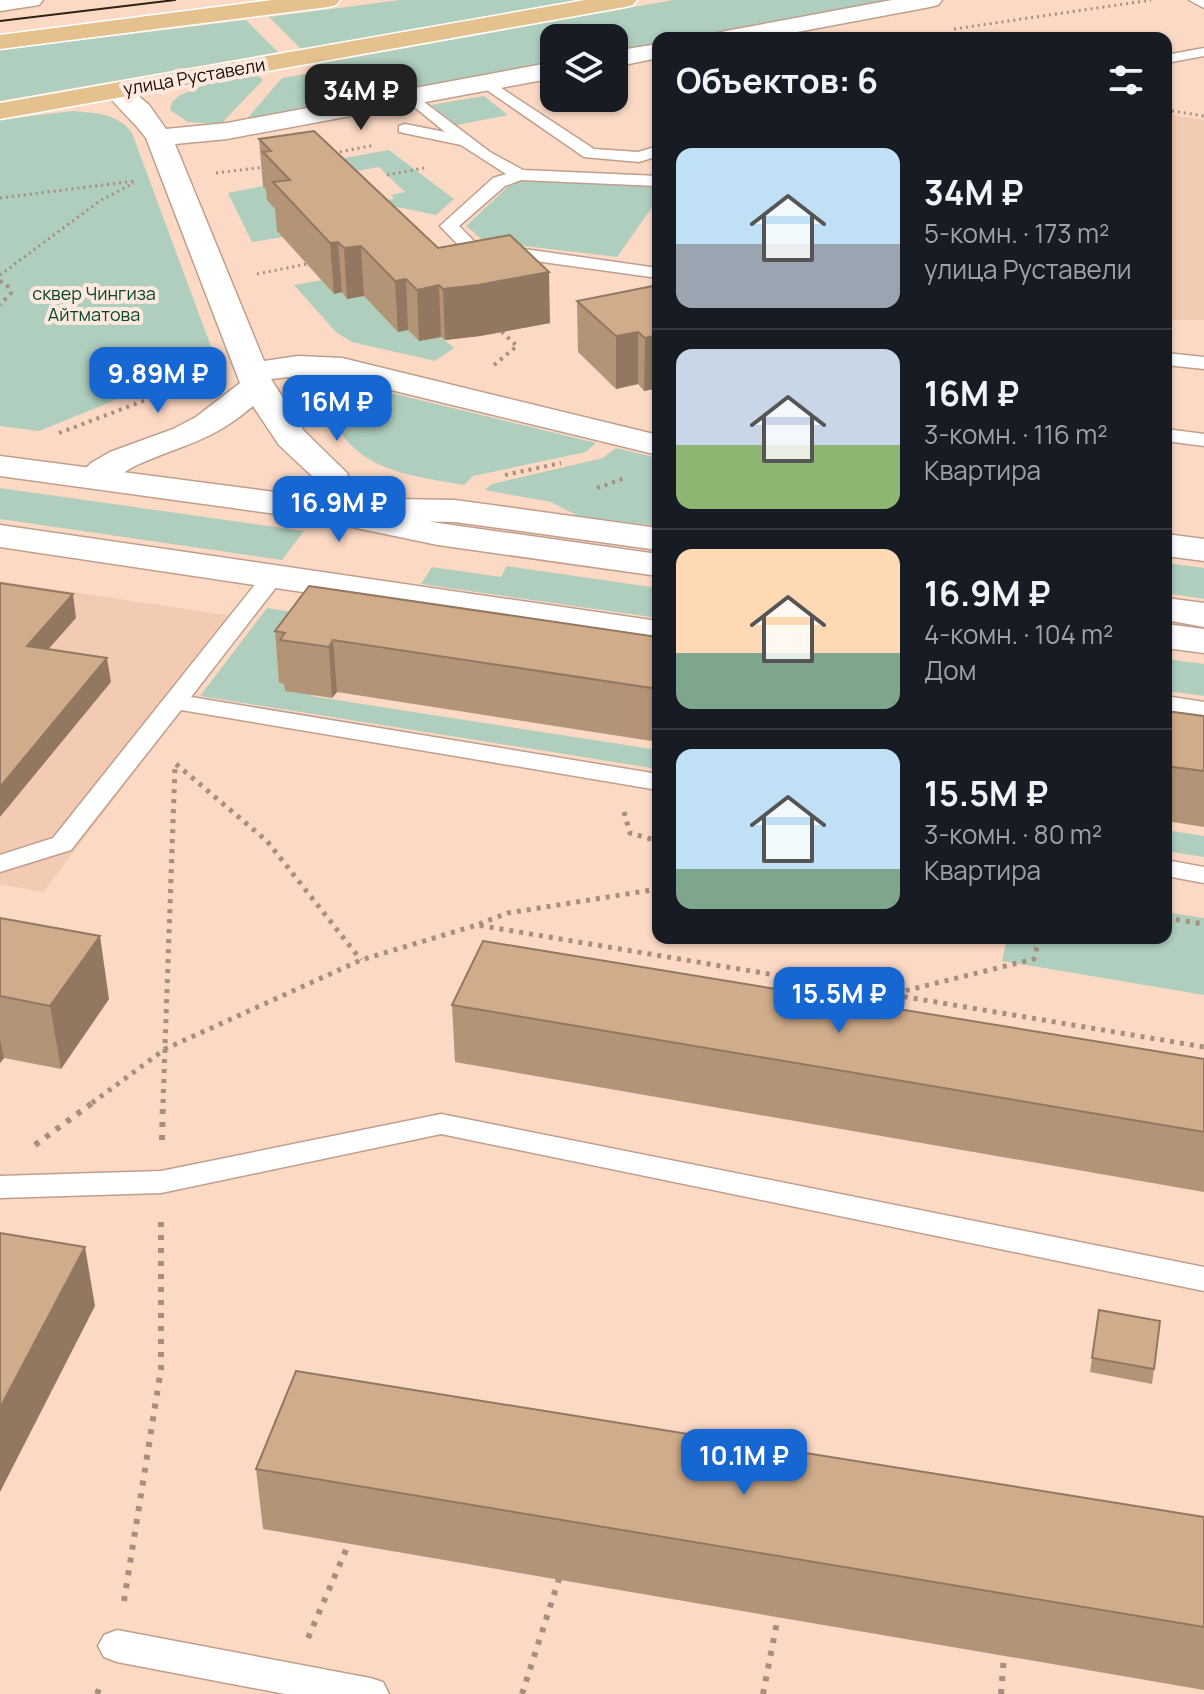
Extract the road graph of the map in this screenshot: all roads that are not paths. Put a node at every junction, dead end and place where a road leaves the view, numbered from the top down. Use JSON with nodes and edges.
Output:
{"nodes":[{"id":1,"x":31,"y":0,"type":"edge"},
{"id":2,"x":328,"y":0,"type":"edge"},
{"id":3,"x":625,"y":0,"type":"edge"},
{"id":4,"x":930,"y":0,"type":"edge"},
{"id":5,"x":1196,"y":0,"type":"edge"},
{"id":6,"x":0,"y":4,"type":"edge"},
{"id":7,"x":1204,"y":4,"type":"edge"},
{"id":8,"x":758,"y":32,"type":"edge"},
{"id":9,"x":0,"y":42,"type":"edge"},
{"id":10,"x":652,"y":52,"type":"edge"},
{"id":11,"x":1204,"y":52,"type":"edge"},
{"id":12,"x":628,"y":56,"type":"edge"},
{"id":13,"x":1172,"y":58,"type":"edge"},
{"id":14,"x":540,"y":73,"type":"edge"},
{"id":15,"x":486,"y":83,"type":"junction"},
{"id":16,"x":117,"y":90,"type":"junction"},
{"id":17,"x":411,"y":97,"type":"junction"},
{"id":18,"x":0,"y":111,"type":"edge"},
{"id":19,"x":405,"y":129,"type":"dead end"},
{"id":20,"x":159,"y":138,"type":"junction"},
{"id":21,"x":466,"y":140,"type":"junction"},
{"id":22,"x":652,"y":153,"type":"edge"},
{"id":23,"x":520,"y":175,"type":"junction"},
{"id":24,"x":652,"y":181,"type":"edge"},
{"id":25,"x":652,"y":266,"type":"edge"},
{"id":26,"x":626,"y":267,"type":"junction"},
{"id":27,"x":652,"y":272,"type":"edge"},
{"id":28,"x":1172,"y":360,"type":"edge"},
{"id":29,"x":1204,"y":363,"type":"edge"},
{"id":30,"x":254,"y":378,"type":"junction"},
{"id":31,"x":1172,"y":436,"type":"edge"},
{"id":32,"x":1204,"y":440,"type":"edge"},
{"id":33,"x":652,"y":444,"type":"edge"},
{"id":34,"x":0,"y":466,"type":"edge"},
{"id":35,"x":94,"y":478,"type":"junction"},
{"id":36,"x":313,"y":508,"type":"junction"},
{"id":37,"x":0,"y":536,"type":"edge"},
{"id":38,"x":652,"y":538,"type":"edge"},
{"id":39,"x":1172,"y":546,"type":"edge"},
{"id":40,"x":1204,"y":550,"type":"edge"},
{"id":41,"x":652,"y":564,"type":"edge"},
{"id":42,"x":273,"y":577,"type":"junction"},
{"id":43,"x":1172,"y":610,"type":"edge"},
{"id":44,"x":1204,"y":615,"type":"edge"},
{"id":45,"x":652,"y":632,"type":"edge"},
{"id":46,"x":1172,"y":637,"type":"edge"},
{"id":47,"x":1204,"y":641,"type":"edge"},
{"id":48,"x":177,"y":702,"type":"junction"},
{"id":49,"x":1172,"y":709,"type":"edge"},
{"id":50,"x":1204,"y":714,"type":"edge"},
{"id":51,"x":652,"y":781,"type":"edge"},
{"id":52,"x":0,"y":864,"type":"edge"},
{"id":53,"x":1172,"y":869,"type":"edge"},
{"id":54,"x":1204,"y":875,"type":"edge"},
{"id":55,"x":0,"y":1187,"type":"edge"},
{"id":56,"x":1204,"y":1279,"type":"edge"},
{"id":57,"x":117,"y":1646,"type":"dead end"},
{"id":58,"x":370,"y":1694,"type":"edge"}],
"edges":[{"from":1,"to":6,"type":"street"},
{"from":2,"to":9,"type":"main road"},
{"from":3,"to":16,"type":"main road","name":"улица Руставели"},
{"from":4,"to":8,"type":"street"},
{"from":5,"to":7,"type":"lane"},
{"from":10,"to":12,"type":"street"},
{"from":11,"to":13,"type":"lane"},
{"from":14,"to":15,"type":"street"},
{"from":15,"to":17,"type":"street"},
{"from":15,"to":22,"type":"lane"},
{"from":16,"to":18,"type":"main road","name":"улица Руставели"},
{"from":16,"to":20,"type":"street"},
{"from":17,"to":20,"type":"street"},
{"from":17,"to":21,"type":"lane"},
{"from":19,"to":21,"type":"lane"},
{"from":20,"to":30,"type":"street"},
{"from":21,"to":23,"type":"lane"},
{"from":23,"to":24,"type":"lane"},
{"from":23,"to":26,"type":"lane"},
{"from":25,"to":26,"type":"lane"},
{"from":26,"to":27,"type":"lane"},
{"from":28,"to":29,"type":"lane"},
{"from":30,"to":33,"type":"street"},
{"from":30,"to":35,"type":"street"},
{"from":30,"to":36,"type":"street"},
{"from":31,"to":32,"type":"lane"},
{"from":34,"to":35,"type":"street"},
{"from":35,"to":36,"type":"street"},
{"from":36,"to":38,"type":"street"},
{"from":36,"to":41,"type":"street"},
{"from":37,"to":42,"type":"street"},
{"from":39,"to":40,"type":"street"},
{"from":42,"to":45,"type":"street"},
{"from":42,"to":48,"type":"lane"},
{"from":43,"to":44,"type":"street"},
{"from":46,"to":47,"type":"street"},
{"from":48,"to":51,"type":"lane"},
{"from":48,"to":52,"type":"lane"},
{"from":49,"to":50,"type":"street"},
{"from":53,"to":54,"type":"lane"},
{"from":55,"to":56,"type":"lane"},
{"from":57,"to":58,"type":"lane"}]}
